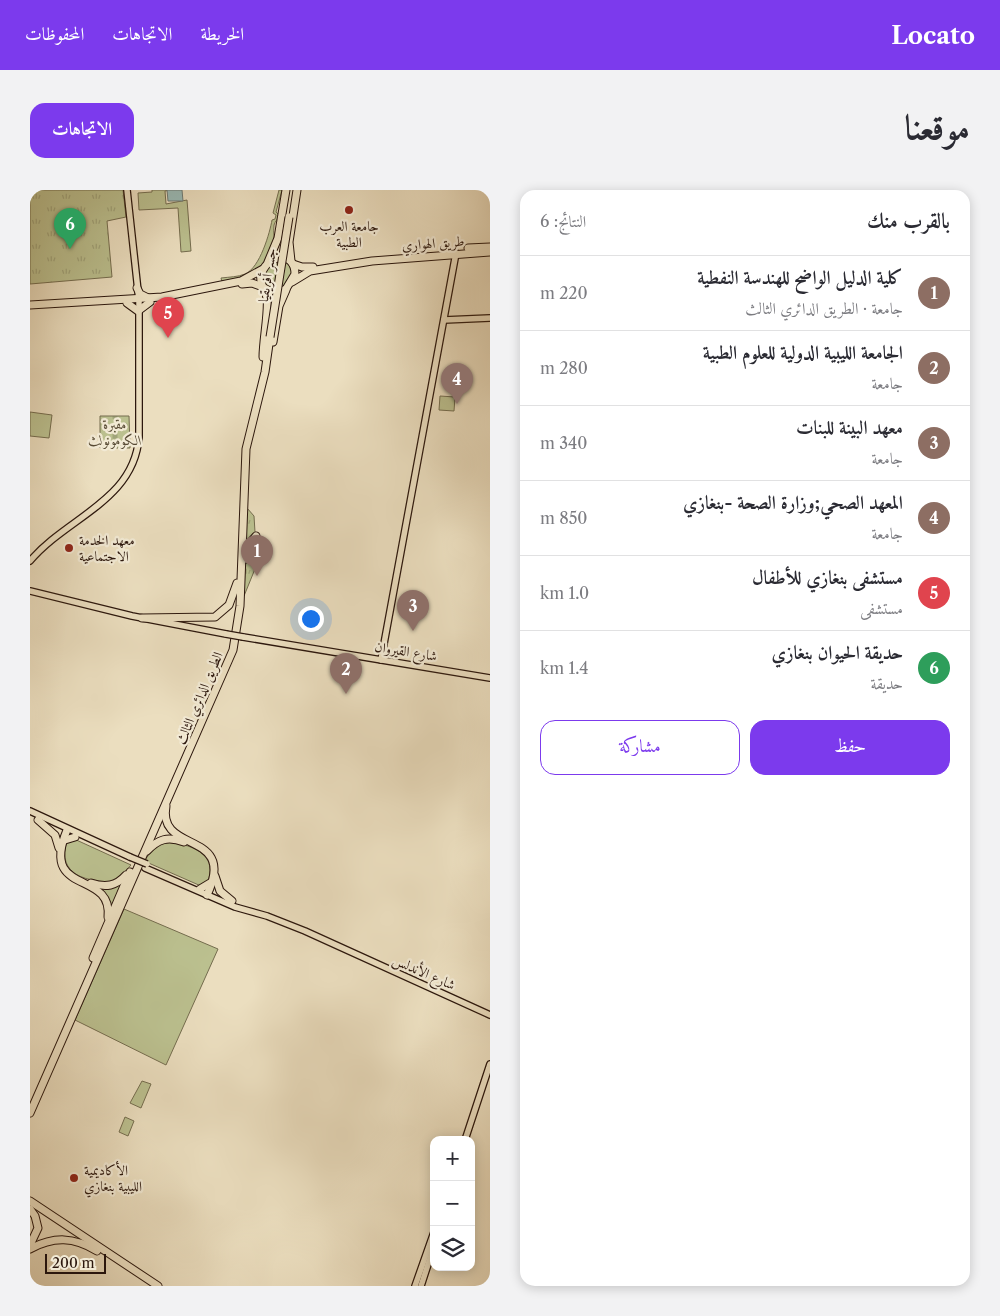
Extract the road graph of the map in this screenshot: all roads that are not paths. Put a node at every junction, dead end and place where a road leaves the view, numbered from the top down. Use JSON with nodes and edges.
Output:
{"nodes":[{"id":1,"x":126,"y":190,"type":"edge"},
{"id":2,"x":286,"y":190,"type":"edge"},
{"id":3,"x":290,"y":190,"type":"edge"},
{"id":4,"x":295,"y":190,"type":"edge"},
{"id":5,"x":286,"y":217,"type":"junction"},
{"id":6,"x":490,"y":247,"type":"edge"},
{"id":7,"x":490,"y":252,"type":"edge"},
{"id":8,"x":456,"y":253,"type":"junction"},
{"id":9,"x":292,"y":262,"type":"junction"},
{"id":10,"x":265,"y":267,"type":"junction"},
{"id":11,"x":292,"y":282,"type":"junction"},
{"id":12,"x":137,"y":288,"type":"junction"},
{"id":13,"x":263,"y":288,"type":"junction"},
{"id":14,"x":286,"y":289,"type":"junction"},
{"id":15,"x":151,"y":300,"type":"junction"},
{"id":16,"x":126,"y":301,"type":"junction"},
{"id":17,"x":138,"y":304,"type":"junction"},
{"id":18,"x":30,"y":306,"type":"edge"},
{"id":19,"x":490,"y":318,"type":"edge"},
{"id":20,"x":444,"y":320,"type":"junction"},
{"id":21,"x":268,"y":337,"type":"junction"},
{"id":22,"x":262,"y":357,"type":"junction"},
{"id":23,"x":265,"y":372,"type":"junction"},
{"id":24,"x":256,"y":536,"type":"dead end"},
{"id":25,"x":30,"y":561,"type":"edge"},
{"id":26,"x":237,"y":583,"type":"junction"},
{"id":27,"x":30,"y":592,"type":"edge"},
{"id":28,"x":240,"y":594,"type":"junction"},
{"id":29,"x":142,"y":618,"type":"junction"},
{"id":30,"x":381,"y":658,"type":"junction"},
{"id":31,"x":490,"y":677,"type":"edge"},
{"id":32,"x":168,"y":797,"type":"junction"},
{"id":33,"x":30,"y":811,"type":"edge"},
{"id":34,"x":30,"y":816,"type":"edge"},
{"id":35,"x":40,"y":818,"type":"junction"},
{"id":36,"x":69,"y":834,"type":"junction"},
{"id":37,"x":60,"y":851,"type":"junction"},
{"id":38,"x":143,"y":854,"type":"junction"},
{"id":39,"x":130,"y":861,"type":"junction"},
{"id":40,"x":214,"y":866,"type":"junction"},
{"id":41,"x":205,"y":892,"type":"junction"},
{"id":42,"x":232,"y":901,"type":"junction"},
{"id":43,"x":266,"y":916,"type":"junction"},
{"id":44,"x":107,"y":924,"type":"junction"},
{"id":45,"x":490,"y":1013,"type":"edge"},
{"id":46,"x":70,"y":1016,"type":"junction"},
{"id":47,"x":67,"y":1024,"type":"junction"},
{"id":48,"x":490,"y":1064,"type":"edge"},
{"id":49,"x":490,"y":1075,"type":"edge"},
{"id":50,"x":30,"y":1103,"type":"edge"},
{"id":51,"x":30,"y":1113,"type":"edge"},
{"id":52,"x":465,"y":1136,"type":"edge"},
{"id":53,"x":470,"y":1136,"type":"edge"},
{"id":54,"x":30,"y":1196,"type":"edge"},
{"id":55,"x":30,"y":1200,"type":"edge"},
{"id":56,"x":30,"y":1208,"type":"edge"},
{"id":57,"x":63,"y":1223,"type":"junction"},
{"id":58,"x":30,"y":1244,"type":"edge"},
{"id":59,"x":430,"y":1245,"type":"edge"},
{"id":60,"x":92,"y":1248,"type":"junction"},
{"id":61,"x":30,"y":1249,"type":"edge"},
{"id":62,"x":430,"y":1258,"type":"edge"},
{"id":63,"x":150,"y":1286,"type":"edge"},
{"id":64,"x":158,"y":1286,"type":"edge"},
{"id":65,"x":416,"y":1286,"type":"edge"},
{"id":66,"x":421,"y":1286,"type":"edge"}],
"edges":[{"from":1,"to":12,"type":"main road"},
{"from":2,"to":10,"type":"highway"},
{"from":3,"to":5,"type":"highway"},
{"from":4,"to":5,"type":"highway"},
{"from":4,"to":9,"type":"highway"},
{"from":5,"to":21,"type":"highway","name":"جسر أفريقيا","bridge":true},
{"from":6,"to":9,"type":"highway","name":"طريق الهواري"},
{"from":7,"to":8,"type":"highway","name":"طريق الهواري"},
{"from":8,"to":11,"type":"highway","name":"طريق الهواري"},
{"from":8,"to":20,"type":"main road"},
{"from":9,"to":10,"type":"highway"},
{"from":9,"to":11,"type":"highway"},
{"from":10,"to":13,"type":"highway"},
{"from":10,"to":15,"type":"highway"},
{"from":11,"to":14,"type":"highway"},
{"from":12,"to":15,"type":"highway"},
{"from":12,"to":16,"type":"highway"},
{"from":12,"to":17,"type":"main road"},
{"from":13,"to":14,"type":"highway"},
{"from":13,"to":15,"type":"highway"},
{"from":13,"to":22,"type":"highway"},
{"from":14,"to":23,"type":"highway"},
{"from":15,"to":17,"type":"highway"},
{"from":15,"to":17,"type":"highway"},
{"from":16,"to":17,"type":"highway"},
{"from":16,"to":18,"type":"highway"},
{"from":17,"to":25,"type":"main road"},
{"from":19,"to":20,"type":"main road"},
{"from":20,"to":30,"type":"main road"},
{"from":21,"to":22,"type":"highway","name":"الطريق الدائري الثالث"},
{"from":21,"to":23,"type":"highway","name":"الطريق الدائري الثالث"},
{"from":22,"to":26,"type":"highway","name":"الطريق الدائري الثالث"},
{"from":23,"to":28,"type":"highway","name":"الطريق الدائري الثالث"},
{"from":24,"to":28,"type":"highway"},
{"from":26,"to":29,"type":"highway"},
{"from":26,"to":39,"type":"highway","name":"الطريق الدائري الثالث"},
{"from":27,"to":29,"type":"main road","name":"شارع القيروان"},
{"from":28,"to":32,"type":"highway","name":"الطريق الدائري الثالث"},
{"from":29,"to":30,"type":"main road","name":"شارع القيروان","bridge":true},
{"from":30,"to":31,"type":"main road","name":"شارع القيروان"},
{"from":32,"to":38,"type":"highway","name":"الطريق الدائري الثالث"},
{"from":32,"to":40,"type":"highway"},
{"from":33,"to":35,"type":"main road"},
{"from":34,"to":35,"type":"main road"},
{"from":35,"to":36,"type":"main road","name":"شارع الأندلس"},
{"from":35,"to":37,"type":"highway"},
{"from":36,"to":37,"type":"highway"},
{"from":36,"to":39,"type":"main road","name":"شارع الأندلس"},
{"from":36,"to":39,"type":"highway"},
{"from":37,"to":44,"type":"highway"},
{"from":38,"to":41,"type":"highway"},
{"from":38,"to":46,"type":"highway","name":"الطريق الدائري الثالث"},
{"from":39,"to":41,"type":"main road","name":"شارع الأندلس"},
{"from":39,"to":44,"type":"highway","name":"الطريق الدائري الثالث"},
{"from":40,"to":41,"type":"highway"},
{"from":40,"to":42,"type":"highway"},
{"from":41,"to":42,"type":"main road","name":"شارع الأندلس"},
{"from":41,"to":43,"type":"main road","name":"شارع الأندلس"},
{"from":42,"to":43,"type":"main road","name":"شارع الأندلس"},
{"from":43,"to":45,"type":"main road","name":"شارع الأندلس"},
{"from":44,"to":46,"type":"highway","name":"الطريق الدائري الثالث"},
{"from":46,"to":47,"type":"highway"},
{"from":47,"to":50,"type":"highway"},
{"from":47,"to":51,"type":"highway"},
{"from":48,"to":52,"type":"main road"},
{"from":49,"to":53,"type":"main road"},
{"from":54,"to":57,"type":"highway"},
{"from":55,"to":57,"type":"highway"},
{"from":56,"to":58,"type":"highway"},
{"from":56,"to":60,"type":"highway"},
{"from":57,"to":64,"type":"highway"},
{"from":59,"to":65,"type":"main road"},
{"from":60,"to":61,"type":"highway"},
{"from":60,"to":63,"type":"highway"},
{"from":62,"to":66,"type":"main road"}]}
